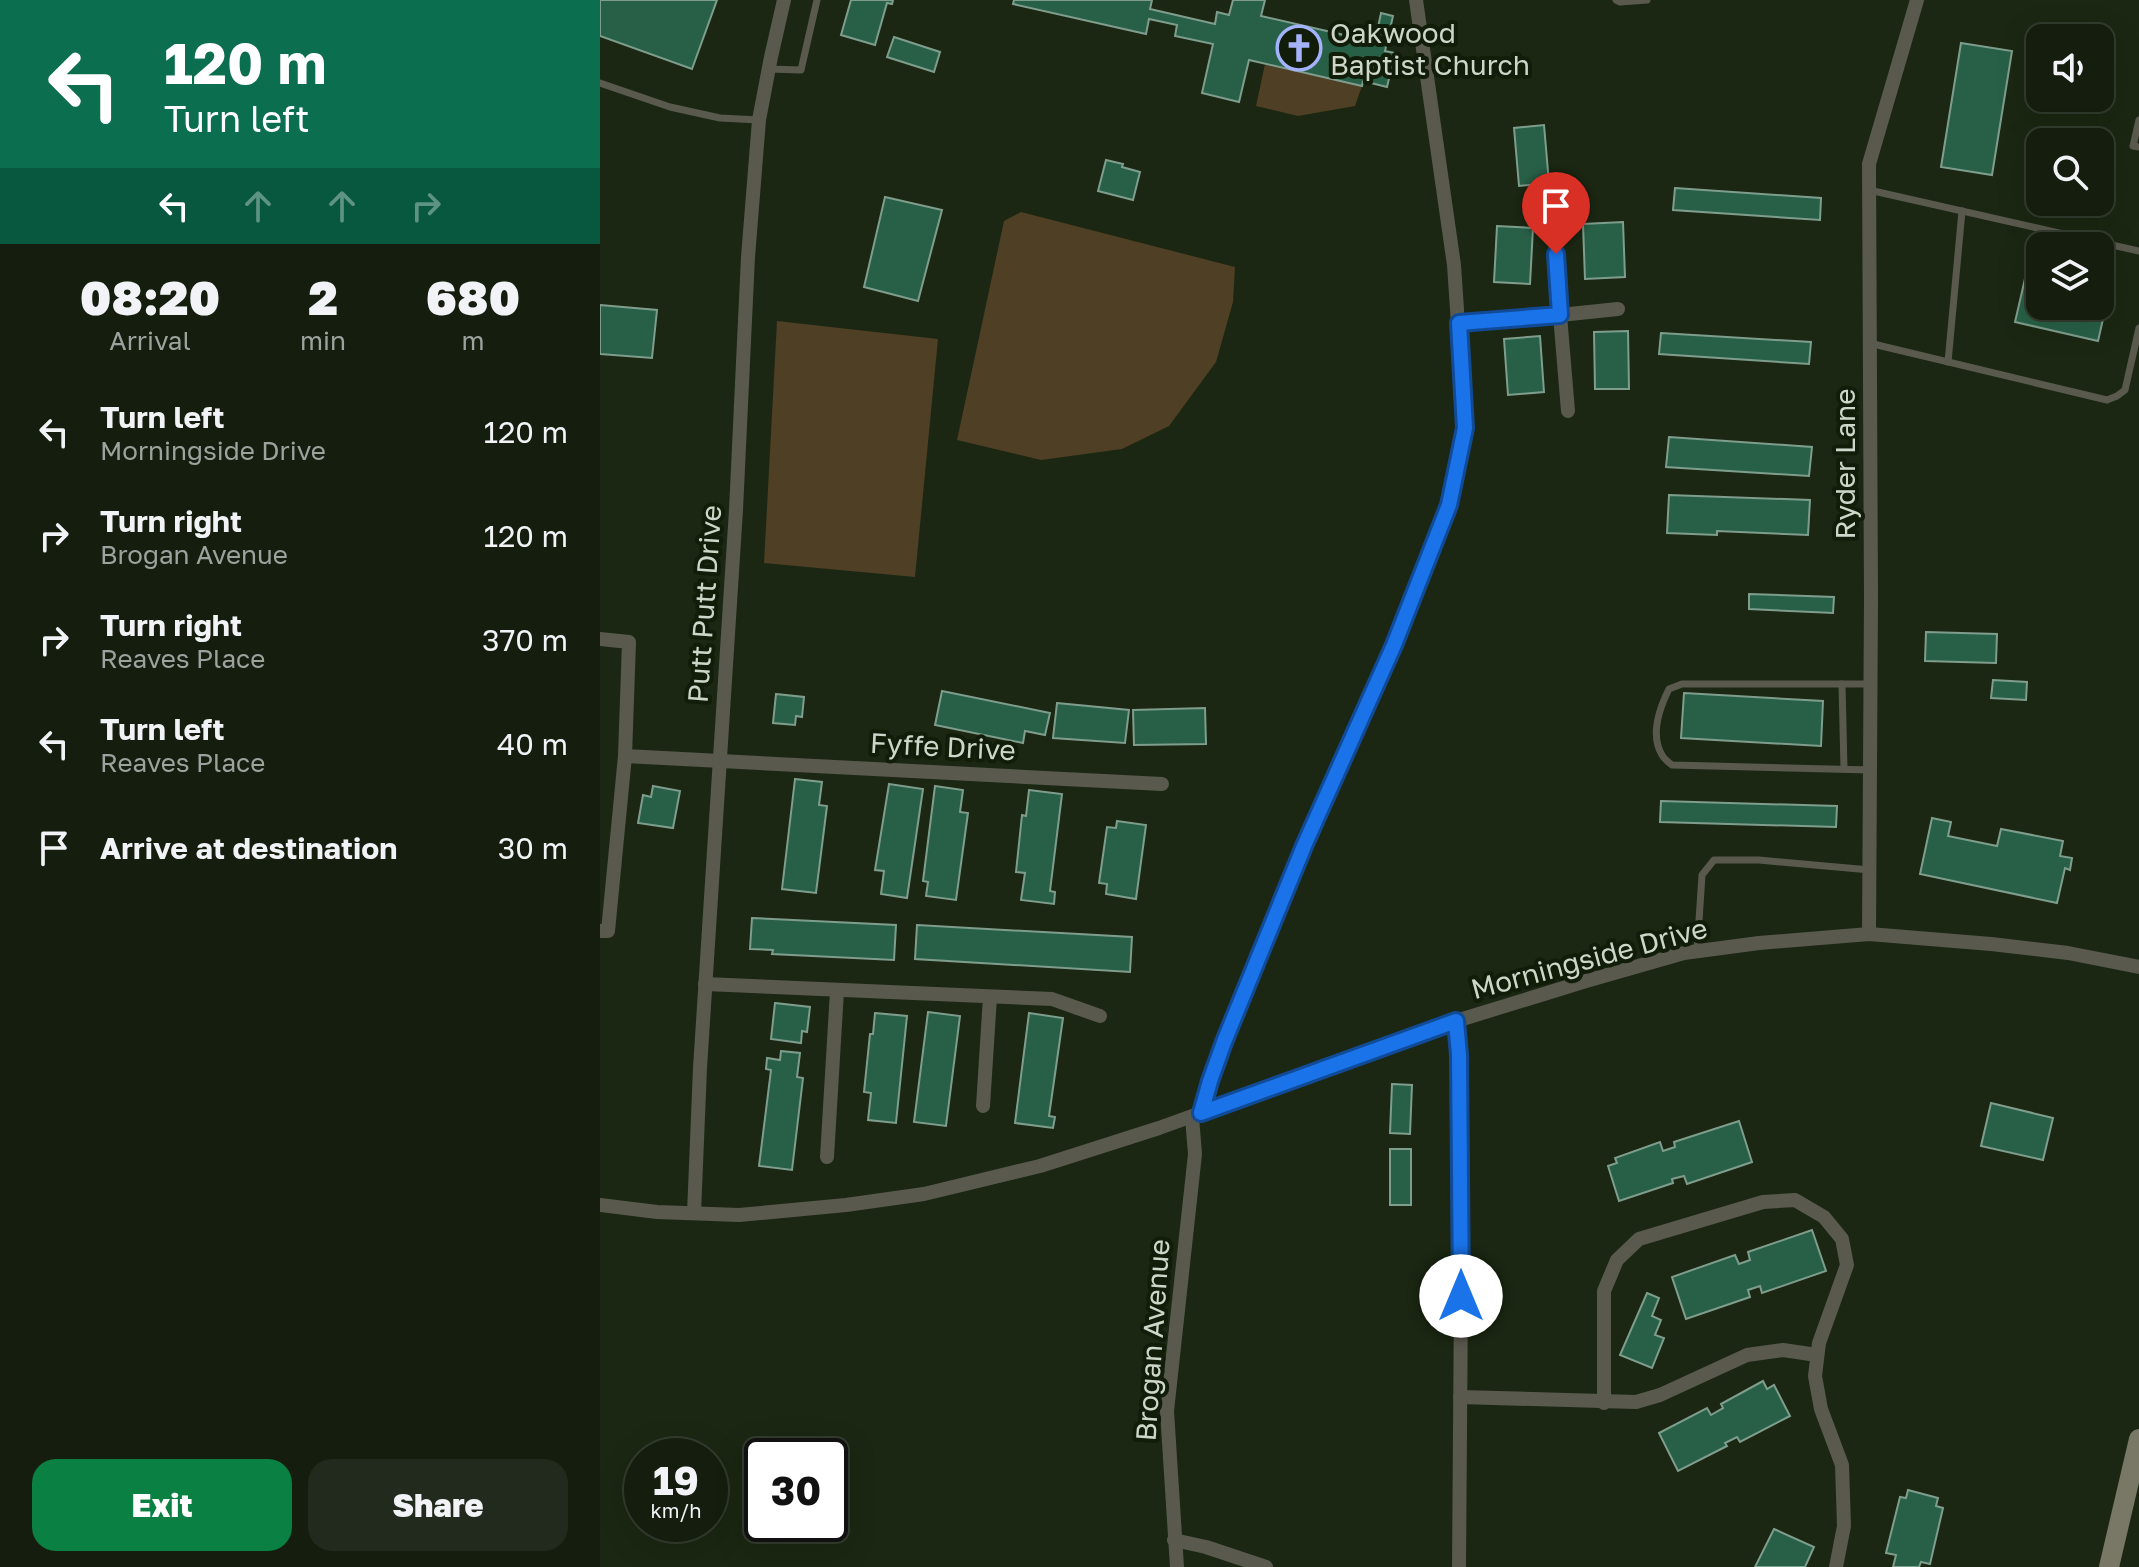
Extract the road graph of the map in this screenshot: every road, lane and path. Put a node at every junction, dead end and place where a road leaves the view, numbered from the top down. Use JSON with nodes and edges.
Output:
{"nodes":[{"id":1,"x":784,"y":0,"type":"edge"},
{"id":2,"x":817,"y":0,"type":"edge"},
{"id":3,"x":1416,"y":0,"type":"edge"},
{"id":4,"x":1616,"y":0,"type":"edge"},
{"id":5,"x":1647,"y":0,"type":"edge"},
{"id":6,"x":1917,"y":0,"type":"edge"},
{"id":7,"x":769,"y":69,"type":"junction"},
{"id":8,"x":600,"y":83,"type":"edge"},
{"id":9,"x":759,"y":120,"type":"junction"},
{"id":10,"x":2139,"y":120,"type":"edge"},
{"id":11,"x":2139,"y":147,"type":"edge"},
{"id":12,"x":1869,"y":190,"type":"junction"},
{"id":13,"x":1962,"y":211,"type":"junction"},
{"id":14,"x":1554,"y":223,"type":"dead end"},
{"id":15,"x":2139,"y":251,"type":"edge"},
{"id":16,"x":1618,"y":309,"type":"dead end"},
{"id":17,"x":1560,"y":315,"type":"junction"},
{"id":18,"x":1459,"y":323,"type":"junction"},
{"id":19,"x":2139,"y":328,"type":"edge"},
{"id":20,"x":1869,"y":343,"type":"junction"},
{"id":21,"x":1948,"y":362,"type":"junction"},
{"id":22,"x":1568,"y":411,"type":"dead end"},
{"id":23,"x":600,"y":639,"type":"edge"},
{"id":24,"x":1842,"y":684,"type":"junction"},
{"id":25,"x":1871,"y":684,"type":"junction"},
{"id":26,"x":625,"y":756,"type":"junction"},
{"id":27,"x":721,"y":762,"type":"junction"},
{"id":28,"x":1844,"y":769,"type":"junction"},
{"id":29,"x":1870,"y":770,"type":"junction"},
{"id":30,"x":1162,"y":784,"type":"dead end"},
{"id":31,"x":1870,"y":870,"type":"junction"},
{"id":32,"x":600,"y":931,"type":"edge"},
{"id":33,"x":1869,"y":934,"type":"junction"},
{"id":34,"x":1697,"y":951,"type":"junction"},
{"id":35,"x":2139,"y":967,"type":"edge"},
{"id":36,"x":705,"y":984,"type":"junction"},
{"id":37,"x":837,"y":991,"type":"junction"},
{"id":38,"x":990,"y":997,"type":"junction"},
{"id":39,"x":1100,"y":1016,"type":"dead end"},
{"id":40,"x":1456,"y":1021,"type":"junction"},
{"id":41,"x":983,"y":1106,"type":"dead end"},
{"id":42,"x":1196,"y":1115,"type":"junction"},
{"id":43,"x":827,"y":1157,"type":"dead end"},
{"id":44,"x":600,"y":1205,"type":"edge"},
{"id":45,"x":694,"y":1213,"type":"junction"},
{"id":46,"x":1817,"y":1355,"type":"junction"},
{"id":47,"x":1460,"y":1397,"type":"junction"},
{"id":48,"x":1604,"y":1403,"type":"junction"},
{"id":49,"x":2139,"y":1439,"type":"edge"},
{"id":50,"x":1174,"y":1540,"type":"junction"},
{"id":51,"x":1177,"y":1567,"type":"edge"},
{"id":52,"x":1266,"y":1567,"type":"edge"},
{"id":53,"x":1459,"y":1567,"type":"edge"},
{"id":54,"x":1836,"y":1567,"type":"edge"},
{"id":55,"x":2109,"y":1567,"type":"edge"}],
"edges":[{"from":1,"to":7,"type":"street","name":"Putt Putt Drive"},
{"from":2,"to":7,"type":"lane"},
{"from":3,"to":18,"type":"street","name":"Brogan Avenue"},
{"from":4,"to":5,"type":"lane"},
{"from":6,"to":12,"type":"street","name":"Ryder Lane"},
{"from":7,"to":9,"type":"street","name":"Putt Putt Drive"},
{"from":8,"to":9,"type":"lane"},
{"from":9,"to":27,"type":"street","name":"Putt Putt Drive"},
{"from":10,"to":11,"type":"lane"},
{"from":12,"to":13,"type":"lane"},
{"from":12,"to":20,"type":"street","name":"Ryder Lane"},
{"from":13,"to":15,"type":"lane"},
{"from":13,"to":21,"type":"lane"},
{"from":14,"to":17,"type":"street"},
{"from":16,"to":17,"type":"street"},
{"from":17,"to":18,"type":"street"},
{"from":17,"to":22,"type":"street"},
{"from":18,"to":42,"type":"street","name":"Brogan Avenue"},
{"from":19,"to":21,"type":"lane"},
{"from":20,"to":21,"type":"lane"},
{"from":20,"to":25,"type":"street","name":"Ryder Lane"},
{"from":23,"to":26,"type":"street"},
{"from":24,"to":25,"type":"lane"},
{"from":24,"to":28,"type":"lane"},
{"from":24,"to":28,"type":"lane"},
{"from":25,"to":29,"type":"street","name":"Ryder Lane"},
{"from":26,"to":27,"type":"street","name":"Fyffe Drive"},
{"from":26,"to":32,"type":"street"},
{"from":27,"to":30,"type":"street","name":"Fyffe Drive"},
{"from":27,"to":36,"type":"street","name":"Putt Putt Drive"},
{"from":28,"to":29,"type":"lane"},
{"from":29,"to":31,"type":"street","name":"Ryder Lane"},
{"from":31,"to":33,"type":"street","name":"Ryder Lane"},
{"from":31,"to":34,"type":"lane"},
{"from":33,"to":34,"type":"street","name":"Morningside Drive"},
{"from":33,"to":35,"type":"street","name":"Morningside Drive"},
{"from":34,"to":40,"type":"street","name":"Morningside Drive"},
{"from":36,"to":37,"type":"street"},
{"from":36,"to":45,"type":"street","name":"Putt Putt Drive"},
{"from":37,"to":38,"type":"street"},
{"from":37,"to":43,"type":"street"},
{"from":38,"to":39,"type":"street"},
{"from":38,"to":41,"type":"street"},
{"from":40,"to":42,"type":"street","name":"Morningside Drive"},
{"from":40,"to":47,"type":"street"},
{"from":42,"to":45,"type":"street","name":"Morningside Drive"},
{"from":42,"to":50,"type":"street","name":"Brogan Avenue"},
{"from":44,"to":45,"type":"street","name":"Morningside Drive"},
{"from":46,"to":48,"type":"street"},
{"from":46,"to":48,"type":"street"},
{"from":46,"to":54,"type":"street"},
{"from":47,"to":48,"type":"street"},
{"from":47,"to":53,"type":"street"},
{"from":49,"to":55,"type":"street"},
{"from":50,"to":51,"type":"street","name":"Brogan Avenue"},
{"from":50,"to":52,"type":"street"}]}
